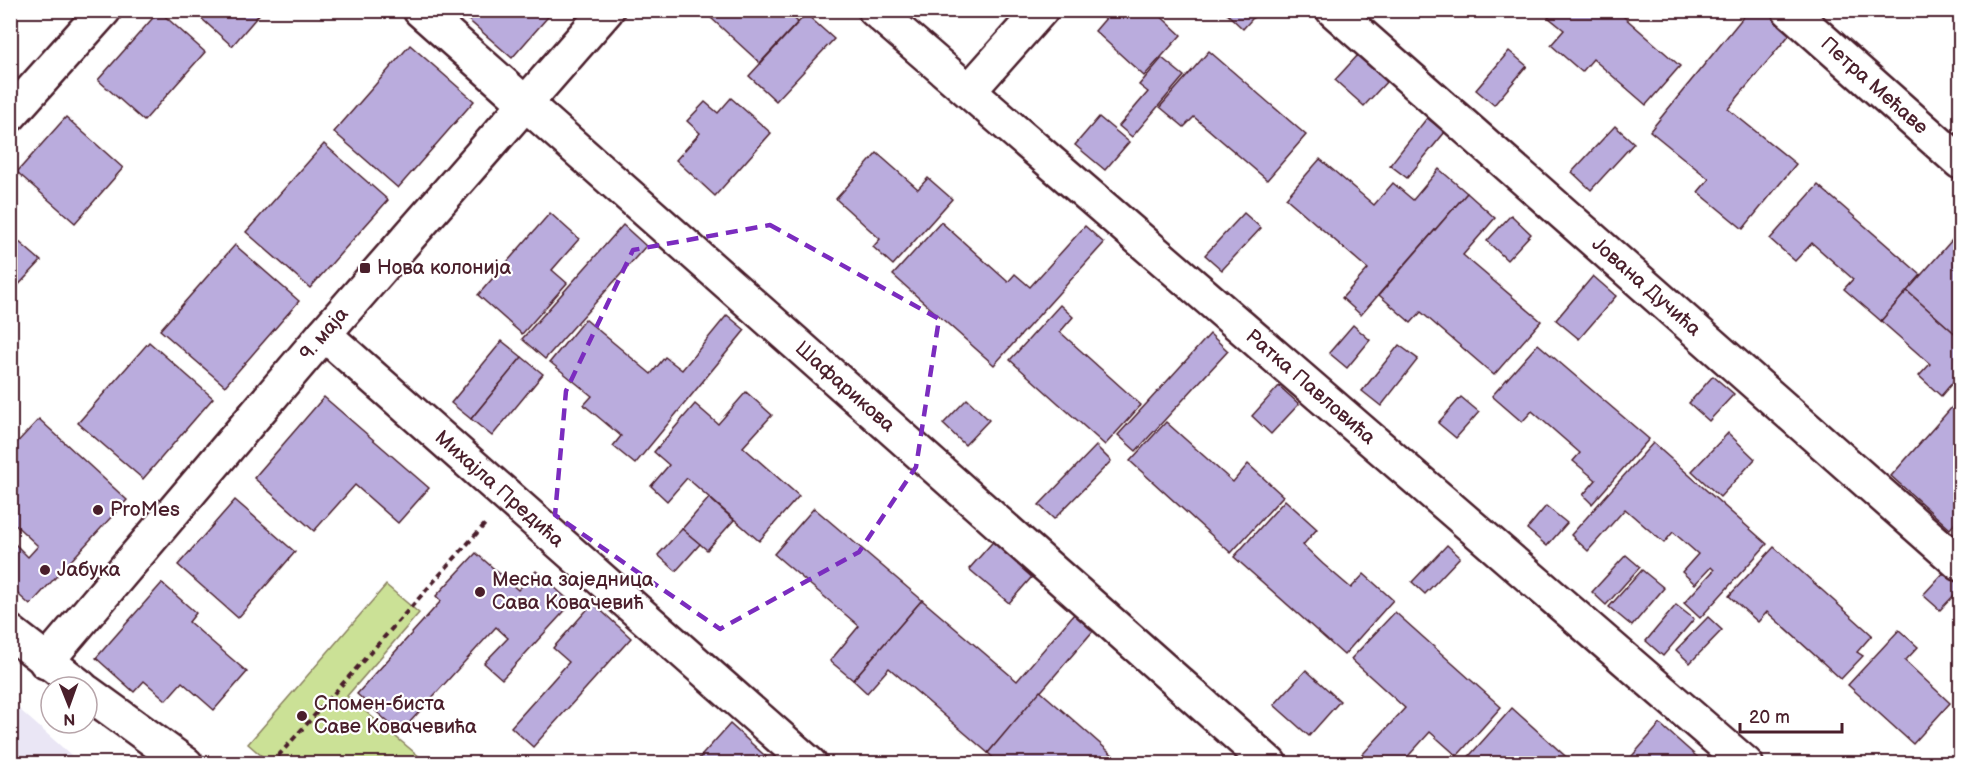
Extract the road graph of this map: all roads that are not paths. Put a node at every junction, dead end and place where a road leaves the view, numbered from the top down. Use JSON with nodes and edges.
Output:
{"nodes":[{"id":1,"x":104,"y":10,"type":"edge"},
{"id":2,"x":420,"y":10,"type":"edge"},
{"id":3,"x":607,"y":10,"type":"edge"},
{"id":4,"x":875,"y":10,"type":"edge"},
{"id":5,"x":1041,"y":10,"type":"edge"},
{"id":6,"x":1333,"y":10,"type":"edge"},
{"id":7,"x":1789,"y":10,"type":"edge"},
{"id":8,"x":969,"y":91,"type":"junction"},
{"id":9,"x":526,"y":103,"type":"junction"},
{"id":10,"x":10,"y":115,"type":"edge"},
{"id":11,"x":1960,"y":162,"type":"edge"},
{"id":12,"x":324,"y":334,"type":"junction"},
{"id":13,"x":1960,"y":564,"type":"edge"},
{"id":14,"x":10,"y":632,"type":"edge"},
{"id":15,"x":46,"y":662,"type":"junction"},
{"id":16,"x":64,"y":675,"type":"edge"},
{"id":17,"x":99,"y":701,"type":"edge"},
{"id":18,"x":186,"y":764,"type":"edge"},
{"id":19,"x":810,"y":764,"type":"edge"},
{"id":20,"x":1270,"y":764,"type":"edge"},
{"id":21,"x":1746,"y":764,"type":"edge"}],
"edges":[{"from":1,"to":10,"type":"street"},
{"from":2,"to":9,"type":"street","name":"Шафарикова"},
{"from":3,"to":9,"type":"street","name":"9. маја"},
{"from":4,"to":8,"type":"street","name":"Ратка Павловића"},
{"from":5,"to":8,"type":"street"},
{"from":6,"to":13,"type":"street","name":"Јована Дучића"},
{"from":7,"to":11,"type":"street","name":"Петра Мећаве"},
{"from":8,"to":21,"type":"street","name":"Ратка Павловића"},
{"from":9,"to":12,"type":"street","name":"9. маја"},
{"from":9,"to":20,"type":"street","name":"Шафарикова"},
{"from":12,"to":15,"type":"street","name":"9. маја"},
{"from":12,"to":19,"type":"street","name":"Михајла Предића"},
{"from":14,"to":15,"type":"street"},
{"from":15,"to":16,"type":"street"},
{"from":17,"to":18,"type":"street"}]}
